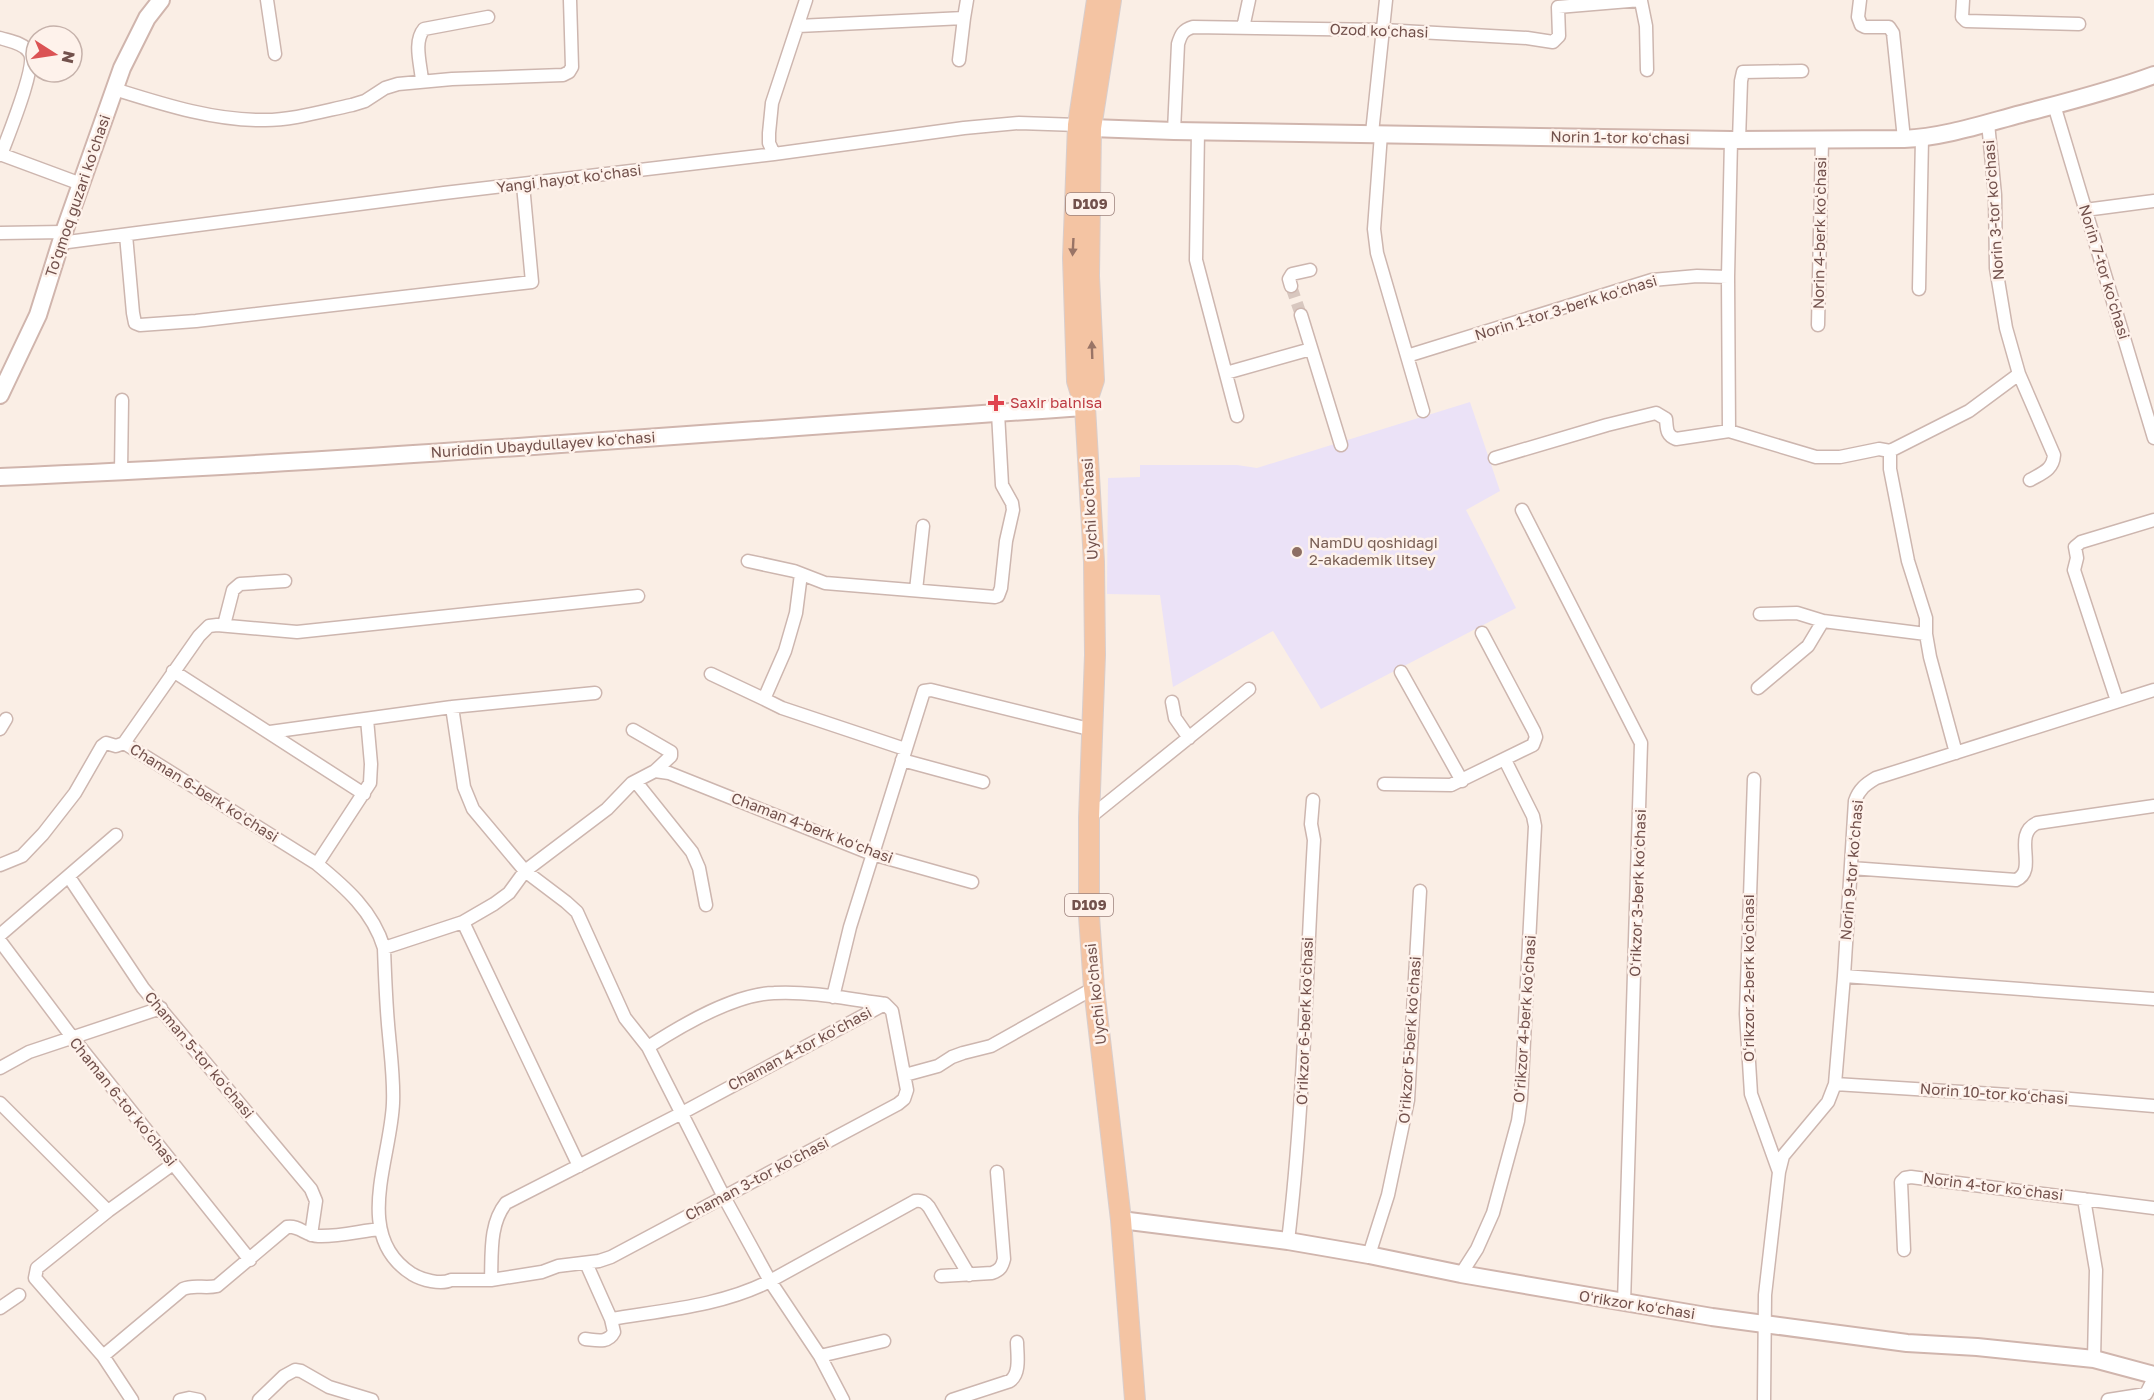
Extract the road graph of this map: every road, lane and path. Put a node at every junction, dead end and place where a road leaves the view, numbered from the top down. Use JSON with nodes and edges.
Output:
{"nodes":[{"id":1,"x":161,"y":0,"type":"edge"},
{"id":2,"x":267,"y":0,"type":"edge"},
{"id":3,"x":570,"y":0,"type":"edge"},
{"id":4,"x":806,"y":0,"type":"edge"},
{"id":5,"x":967,"y":0,"type":"edge"},
{"id":6,"x":1097,"y":0,"type":"edge"},
{"id":7,"x":1111,"y":0,"type":"edge"},
{"id":8,"x":1249,"y":0,"type":"edge"},
{"id":9,"x":1386,"y":0,"type":"edge"},
{"id":10,"x":1860,"y":0,"type":"edge"},
{"id":11,"x":1963,"y":0,"type":"edge"},
{"id":12,"x":1641,"y":1,"type":"edge"},
{"id":13,"x":1558,"y":3,"type":"edge"},
{"id":14,"x":488,"y":17,"type":"dead end"},
{"id":15,"x":964,"y":18,"type":"junction"},
{"id":16,"x":2079,"y":24,"type":"dead end"},
{"id":17,"x":798,"y":26,"type":"junction"},
{"id":18,"x":1243,"y":28,"type":"junction"},
{"id":19,"x":1383,"y":30,"type":"junction"},
{"id":20,"x":0,"y":38,"type":"edge"},
{"id":21,"x":275,"y":54,"type":"dead end"},
{"id":22,"x":959,"y":60,"type":"dead end"},
{"id":23,"x":1647,"y":70,"type":"dead end"},
{"id":24,"x":1802,"y":71,"type":"dead end"},
{"id":25,"x":2154,"y":75,"type":"edge"},
{"id":26,"x":422,"y":81,"type":"junction"},
{"id":27,"x":114,"y":89,"type":"junction"},
{"id":28,"x":2054,"y":105,"type":"junction"},
{"id":29,"x":1988,"y":123,"type":"junction"},
{"id":30,"x":1085,"y":127,"type":"junction"},
{"id":31,"x":1174,"y":131,"type":"junction"},
{"id":32,"x":1198,"y":131,"type":"junction"},
{"id":33,"x":1376,"y":133,"type":"junction"},
{"id":34,"x":1922,"y":138,"type":"junction"},
{"id":35,"x":1904,"y":139,"type":"junction"},
{"id":36,"x":1735,"y":140,"type":"junction"},
{"id":37,"x":1822,"y":140,"type":"junction"},
{"id":38,"x":774,"y":154,"type":"junction"},
{"id":39,"x":0,"y":155,"type":"edge"},
{"id":40,"x":81,"y":183,"type":"junction"},
{"id":41,"x":523,"y":185,"type":"junction"},
{"id":42,"x":2154,"y":201,"type":"edge"},
{"id":43,"x":2085,"y":210,"type":"junction"},
{"id":44,"x":0,"y":233,"type":"edge"},
{"id":45,"x":126,"y":235,"type":"junction"},
{"id":46,"x":62,"y":238,"type":"junction"},
{"id":47,"x":1310,"y":270,"type":"dead end"},
{"id":48,"x":1728,"y":277,"type":"junction"},
{"id":49,"x":1291,"y":286,"type":"dead end"},
{"id":50,"x":1919,"y":289,"type":"dead end"},
{"id":51,"x":1301,"y":315,"type":"tunnel mouth"},
{"id":52,"x":1818,"y":326,"type":"dead end"},
{"id":53,"x":1311,"y":349,"type":"junction"},
{"id":54,"x":1407,"y":356,"type":"junction"},
{"id":55,"x":1227,"y":373,"type":"junction"},
{"id":56,"x":2019,"y":374,"type":"junction"},
{"id":57,"x":0,"y":394,"type":"edge"},
{"id":58,"x":122,"y":400,"type":"dead end"},
{"id":59,"x":1085,"y":407,"type":"junction"},
{"id":60,"x":1423,"y":411,"type":"dead end"},
{"id":61,"x":998,"y":413,"type":"junction"},
{"id":62,"x":1237,"y":416,"type":"dead end"},
{"id":63,"x":1729,"y":432,"type":"junction"},
{"id":64,"x":2154,"y":438,"type":"edge"},
{"id":65,"x":1341,"y":445,"type":"dead end"},
{"id":66,"x":1890,"y":451,"type":"junction"},
{"id":67,"x":1495,"y":458,"type":"dead end"},
{"id":68,"x":121,"y":472,"type":"junction"},
{"id":69,"x":0,"y":477,"type":"edge"},
{"id":70,"x":2030,"y":480,"type":"dead end"},
{"id":71,"x":1522,"y":510,"type":"dead end"},
{"id":72,"x":2154,"y":520,"type":"edge"},
{"id":73,"x":923,"y":526,"type":"dead end"},
{"id":74,"x":748,"y":561,"type":"dead end"},
{"id":75,"x":801,"y":574,"type":"junction"},
{"id":76,"x":285,"y":581,"type":"dead end"},
{"id":77,"x":916,"y":591,"type":"junction"},
{"id":78,"x":638,"y":596,"type":"dead end"},
{"id":79,"x":1760,"y":614,"type":"dead end"},
{"id":80,"x":1823,"y":621,"type":"junction"},
{"id":81,"x":224,"y":625,"type":"junction"},
{"id":82,"x":1482,"y":633,"type":"dead end"},
{"id":83,"x":1926,"y":634,"type":"junction"},
{"id":84,"x":173,"y":671,"type":"junction"},
{"id":85,"x":1401,"y":672,"type":"dead end"},
{"id":86,"x":711,"y":674,"type":"dead end"},
{"id":87,"x":1758,"y":688,"type":"dead end"},
{"id":88,"x":1249,"y":689,"type":"dead end"},
{"id":89,"x":2154,"y":690,"type":"edge"},
{"id":90,"x":596,"y":693,"type":"dead end"},
{"id":91,"x":764,"y":699,"type":"junction"},
{"id":92,"x":2117,"y":701,"type":"junction"},
{"id":93,"x":1172,"y":702,"type":"dead end"},
{"id":94,"x":452,"y":708,"type":"junction"},
{"id":95,"x":367,"y":719,"type":"junction"},
{"id":96,"x":633,"y":730,"type":"dead end"},
{"id":97,"x":1093,"y":730,"type":"junction"},
{"id":98,"x":270,"y":732,"type":"junction"},
{"id":99,"x":1189,"y":738,"type":"junction"},
{"id":100,"x":124,"y":743,"type":"junction"},
{"id":101,"x":1956,"y":753,"type":"junction"},
{"id":102,"x":904,"y":754,"type":"junction"},
{"id":103,"x":1505,"y":760,"type":"junction"},
{"id":104,"x":655,"y":771,"type":"junction"},
{"id":105,"x":1754,"y":779,"type":"dead end"},
{"id":106,"x":1462,"y":781,"type":"junction"},
{"id":107,"x":636,"y":782,"type":"junction"},
{"id":108,"x":983,"y":782,"type":"dead end"},
{"id":109,"x":1384,"y":784,"type":"dead end"},
{"id":110,"x":364,"y":794,"type":"junction"},
{"id":111,"x":1313,"y":800,"type":"dead end"},
{"id":112,"x":2154,"y":806,"type":"edge"},
{"id":113,"x":1089,"y":818,"type":"junction"},
{"id":114,"x":116,"y":835,"type":"dead end"},
{"id":115,"x":872,"y":854,"type":"junction"},
{"id":116,"x":317,"y":864,"type":"junction"},
{"id":117,"x":0,"y":865,"type":"edge"},
{"id":118,"x":1851,"y":868,"type":"junction"},
{"id":119,"x":525,"y":871,"type":"junction"},
{"id":120,"x":69,"y":877,"type":"junction"},
{"id":121,"x":972,"y":882,"type":"dead end"},
{"id":122,"x":1420,"y":891,"type":"dead end"},
{"id":123,"x":706,"y":905,"type":"dead end"},
{"id":124,"x":463,"y":922,"type":"junction"},
{"id":125,"x":0,"y":935,"type":"edge"},
{"id":126,"x":0,"y":941,"type":"edge"},
{"id":127,"x":384,"y":948,"type":"junction"},
{"id":128,"x":1844,"y":976,"type":"junction"},
{"id":129,"x":1094,"y":988,"type":"junction"},
{"id":130,"x":834,"y":997,"type":"junction"},
{"id":131,"x":2154,"y":999,"type":"edge"},
{"id":132,"x":885,"y":1004,"type":"junction"},
{"id":133,"x":161,"y":1008,"type":"junction"},
{"id":134,"x":72,"y":1037,"type":"junction"},
{"id":135,"x":648,"y":1047,"type":"junction"},
{"id":136,"x":0,"y":1068,"type":"edge"},
{"id":137,"x":905,"y":1075,"type":"junction"},
{"id":138,"x":1835,"y":1084,"type":"junction"},
{"id":139,"x":0,"y":1103,"type":"edge"},
{"id":140,"x":2154,"y":1106,"type":"edge"},
{"id":141,"x":680,"y":1114,"type":"junction"},
{"id":142,"x":173,"y":1164,"type":"junction"},
{"id":143,"x":579,"y":1166,"type":"junction"},
{"id":144,"x":997,"y":1172,"type":"dead end"},
{"id":145,"x":1779,"y":1172,"type":"junction"},
{"id":146,"x":724,"y":1197,"type":"junction"},
{"id":147,"x":2084,"y":1199,"type":"junction"},
{"id":148,"x":2154,"y":1208,"type":"edge"},
{"id":149,"x":108,"y":1212,"type":"junction"},
{"id":150,"x":1121,"y":1220,"type":"junction"},
{"id":151,"x":380,"y":1228,"type":"junction"},
{"id":152,"x":311,"y":1235,"type":"junction"},
{"id":153,"x":1288,"y":1241,"type":"junction"},
{"id":154,"x":1904,"y":1250,"type":"dead end"},
{"id":155,"x":1369,"y":1255,"type":"junction"},
{"id":156,"x":250,"y":1260,"type":"junction"},
{"id":157,"x":586,"y":1263,"type":"junction"},
{"id":158,"x":1461,"y":1274,"type":"junction"},
{"id":159,"x":969,"y":1275,"type":"junction"},
{"id":160,"x":941,"y":1276,"type":"dead end"},
{"id":161,"x":491,"y":1280,"type":"junction"},
{"id":162,"x":770,"y":1281,"type":"junction"},
{"id":163,"x":19,"y":1295,"type":"dead end"},
{"id":164,"x":1624,"y":1303,"type":"junction"},
{"id":165,"x":0,"y":1308,"type":"edge"},
{"id":166,"x":611,"y":1319,"type":"junction"},
{"id":167,"x":1765,"y":1325,"type":"junction"},
{"id":168,"x":585,"y":1339,"type":"dead end"},
{"id":169,"x":884,"y":1341,"type":"dead end"},
{"id":170,"x":1017,"y":1341,"type":"dead end"},
{"id":171,"x":103,"y":1356,"type":"junction"},
{"id":172,"x":820,"y":1356,"type":"junction"},
{"id":173,"x":2094,"y":1359,"type":"junction"},
{"id":174,"x":2154,"y":1376,"type":"edge"},
{"id":175,"x":132,"y":1400,"type":"edge"},
{"id":176,"x":180,"y":1400,"type":"edge"},
{"id":177,"x":198,"y":1400,"type":"edge"},
{"id":178,"x":259,"y":1400,"type":"edge"},
{"id":179,"x":372,"y":1400,"type":"edge"},
{"id":180,"x":843,"y":1400,"type":"edge"},
{"id":181,"x":952,"y":1400,"type":"edge"},
{"id":182,"x":1135,"y":1400,"type":"edge"},
{"id":183,"x":1764,"y":1400,"type":"edge"},
{"id":184,"x":2108,"y":1400,"type":"edge"}],
"edges":[{"from":1,"to":27,"type":"main road","name":"To'qmoq guzari ko'chasi"},
{"from":2,"to":21,"type":"street"},
{"from":3,"to":26,"type":"street"},
{"from":4,"to":17,"type":"street"},
{"from":5,"to":15,"type":"street"},
{"from":6,"to":30,"type":"main road","name":"Uychi ko'chasi","number":"D109"},
{"from":7,"to":30,"type":"main road","name":"Uychi ko'chasi","number":"D109"},
{"from":8,"to":18,"type":"street"},
{"from":9,"to":19,"type":"street"},
{"from":10,"to":35,"type":"street"},
{"from":11,"to":16,"type":"street"},
{"from":12,"to":13,"type":"street","name":"Ozod koʻchasi"},
{"from":12,"to":23,"type":"street"},
{"from":13,"to":19,"type":"street","name":"Ozod koʻchasi"},
{"from":14,"to":26,"type":"street"},
{"from":15,"to":17,"type":"street"},
{"from":15,"to":22,"type":"street"},
{"from":17,"to":38,"type":"street"},
{"from":18,"to":19,"type":"street","name":"Ozod koʻchasi"},
{"from":18,"to":31,"type":"street","name":"Ozod koʻchasi"},
{"from":19,"to":33,"type":"street"},
{"from":20,"to":39,"type":"street"},
{"from":24,"to":36,"type":"street"},
{"from":25,"to":28,"type":"main road","name":"Norin 1-tor koʻchasi"},
{"from":26,"to":27,"type":"street"},
{"from":27,"to":40,"type":"main road","name":"To'qmoq guzari ko'chasi"},
{"from":28,"to":29,"type":"main road","name":"Norin 1-tor koʻchasi"},
{"from":28,"to":43,"type":"street","name":"Norin 7-tor koʻchasi"},
{"from":29,"to":34,"type":"main road","name":"Norin 1-tor koʻchasi"},
{"from":29,"to":56,"type":"street","name":"Norin 3-tor koʻchasi"},
{"from":30,"to":31,"type":"main road","name":"Norin 1-tor koʻchasi"},
{"from":30,"to":38,"type":"street","name":"Yangi hayot koʻchasi"},
{"from":30,"to":59,"type":"main road","name":"Uychi ko'chasi","number":"D109"},
{"from":31,"to":32,"type":"main road","name":"Norin 1-tor koʻchasi"},
{"from":32,"to":33,"type":"main road","name":"Norin 1-tor koʻchasi"},
{"from":32,"to":55,"type":"street"},
{"from":33,"to":36,"type":"main road","name":"Norin 1-tor koʻchasi"},
{"from":33,"to":54,"type":"street"},
{"from":34,"to":35,"type":"main road","name":"Norin 1-tor koʻchasi"},
{"from":34,"to":50,"type":"street"},
{"from":35,"to":37,"type":"main road","name":"Norin 1-tor koʻchasi"},
{"from":36,"to":37,"type":"main road","name":"Norin 1-tor koʻchasi"},
{"from":36,"to":48,"type":"street"},
{"from":37,"to":52,"type":"street","name":"Norin 4-berk koʻchasi"},
{"from":38,"to":41,"type":"street","name":"Yangi hayot koʻchasi"},
{"from":39,"to":40,"type":"street"},
{"from":40,"to":46,"type":"main road","name":"To'qmoq guzari ko'chasi"},
{"from":41,"to":45,"type":"street","name":"Yangi hayot koʻchasi"},
{"from":41,"to":45,"type":"street"},
{"from":42,"to":43,"type":"street"},
{"from":43,"to":64,"type":"street","name":"Norin 7-tor koʻchasi"},
{"from":44,"to":46,"type":"street","name":"Yangi hayot koʻchasi"},
{"from":45,"to":46,"type":"street","name":"Yangi hayot koʻchasi"},
{"from":46,"to":57,"type":"main road","name":"To'qmoq guzari ko'chasi"},
{"from":47,"to":49,"type":"street"},
{"from":48,"to":54,"type":"street","name":"Norin 1-tor 3-berk koʻchasi"},
{"from":48,"to":63,"type":"street"},
{"from":51,"to":53,"type":"street"},
{"from":53,"to":55,"type":"street"},
{"from":53,"to":65,"type":"street"},
{"from":54,"to":60,"type":"street"},
{"from":55,"to":62,"type":"street"},
{"from":56,"to":66,"type":"street"},
{"from":56,"to":70,"type":"street","name":"Norin 3-tor koʻchasi"},
{"from":58,"to":68,"type":"street"},
{"from":59,"to":61,"type":"main road","name":"Nuriddin Ubaydullayev koʻchasi"},
{"from":59,"to":97,"type":"main road","name":"Uychi ko'chasi","number":"D109"},
{"from":61,"to":68,"type":"main road","name":"Nuriddin Ubaydullayev koʻchasi"},
{"from":61,"to":77,"type":"street"},
{"from":63,"to":66,"type":"street"},
{"from":63,"to":67,"type":"street"},
{"from":66,"to":83,"type":"street"},
{"from":68,"to":69,"type":"main road","name":"Nuriddin Ubaydullayev koʻchasi"},
{"from":71,"to":164,"type":"street","name":"Oʻrikzor 3-berk koʻchasi"},
{"from":72,"to":92,"type":"street"},
{"from":73,"to":77,"type":"street"},
{"from":74,"to":75,"type":"street"},
{"from":75,"to":77,"type":"street"},
{"from":75,"to":91,"type":"street"},
{"from":76,"to":81,"type":"street"},
{"from":78,"to":81,"type":"street"},
{"from":79,"to":80,"type":"street"},
{"from":80,"to":83,"type":"street"},
{"from":80,"to":87,"type":"street"},
{"from":81,"to":84,"type":"street"},
{"from":82,"to":103,"type":"street"},
{"from":83,"to":101,"type":"street"},
{"from":84,"to":98,"type":"street"},
{"from":84,"to":100,"type":"street"},
{"from":85,"to":106,"type":"street"},
{"from":86,"to":91,"type":"street"},
{"from":88,"to":99,"type":"street"},
{"from":89,"to":92,"type":"street","name":"Norin 9-tor koʻchasi"},
{"from":90,"to":94,"type":"street"},
{"from":91,"to":102,"type":"street"},
{"from":92,"to":101,"type":"street","name":"Norin 9-tor koʻchasi"},
{"from":93,"to":99,"type":"street"},
{"from":94,"to":95,"type":"street"},
{"from":94,"to":119,"type":"street"},
{"from":95,"to":98,"type":"street"},
{"from":95,"to":110,"type":"street"},
{"from":96,"to":104,"type":"street"},
{"from":97,"to":102,"type":"street"},
{"from":97,"to":113,"type":"main road","name":"Uychi ko'chasi","number":"D109"},
{"from":98,"to":110,"type":"street"},
{"from":99,"to":113,"type":"street"},
{"from":100,"to":116,"type":"street","name":"Chaman 6-berk koʻchasi"},
{"from":100,"to":117,"type":"street","name":"Chaman 6-berk koʻchasi"},
{"from":101,"to":118,"type":"street","name":"Norin 9-tor koʻchasi"},
{"from":102,"to":108,"type":"street"},
{"from":102,"to":115,"type":"street"},
{"from":103,"to":106,"type":"street"},
{"from":103,"to":158,"type":"street","name":"Oʻrikzor 4-berk koʻchasi"},
{"from":104,"to":107,"type":"street"},
{"from":104,"to":115,"type":"street","name":"Chaman 4-berk koʻchasi"},
{"from":105,"to":145,"type":"street","name":"Oʻrikzor 2-berk koʻchasi"},
{"from":106,"to":109,"type":"street"},
{"from":107,"to":119,"type":"street"},
{"from":107,"to":123,"type":"street"},
{"from":110,"to":116,"type":"street"},
{"from":111,"to":153,"type":"street","name":"Oʻrikzor 6-berk koʻchasi"},
{"from":112,"to":118,"type":"street"},
{"from":113,"to":129,"type":"main road","name":"Uychi ko'chasi","number":"D109"},
{"from":114,"to":120,"type":"street"},
{"from":115,"to":121,"type":"street","name":"Chaman 4-berk koʻchasi"},
{"from":115,"to":130,"type":"street"},
{"from":116,"to":127,"type":"street","name":"Chaman 6-berk koʻchasi"},
{"from":118,"to":128,"type":"street","name":"Norin 9-tor koʻchasi"},
{"from":119,"to":124,"type":"street"},
{"from":119,"to":135,"type":"street"},
{"from":120,"to":125,"type":"street"},
{"from":120,"to":133,"type":"street","name":"Chaman 5-tor koʻchasi"},
{"from":122,"to":155,"type":"street","name":"Oʻrikzor 5-berk koʻchasi"},
{"from":124,"to":127,"type":"street"},
{"from":124,"to":143,"type":"street"},
{"from":126,"to":134,"type":"street","name":"Chaman 6-tor koʻchasi"},
{"from":127,"to":151,"type":"street"},
{"from":128,"to":131,"type":"street"},
{"from":128,"to":138,"type":"street","name":"Norin 9-tor koʻchasi"},
{"from":129,"to":137,"type":"street"},
{"from":129,"to":150,"type":"main road","name":"Uychi ko'chasi","number":"D109"},
{"from":130,"to":132,"type":"street"},
{"from":130,"to":135,"type":"street"},
{"from":132,"to":137,"type":"street","name":"Chaman 4-tor koʻchasi"},
{"from":132,"to":141,"type":"street","name":"Chaman 4-tor koʻchasi"},
{"from":133,"to":134,"type":"street"},
{"from":133,"to":152,"type":"street","name":"Chaman 5-tor koʻchasi"},
{"from":134,"to":136,"type":"street"},
{"from":134,"to":142,"type":"street","name":"Chaman 6-tor koʻchasi"},
{"from":135,"to":141,"type":"street"},
{"from":137,"to":146,"type":"street","name":"Chaman 3-tor koʻchasi"},
{"from":138,"to":140,"type":"street","name":"Norin 10-tor koʻchasi"},
{"from":138,"to":145,"type":"street","name":"Norin 9-tor koʻchasi"},
{"from":139,"to":149,"type":"street"},
{"from":141,"to":143,"type":"street","name":"Chaman 4-tor koʻchasi"},
{"from":141,"to":146,"type":"street"},
{"from":142,"to":149,"type":"street"},
{"from":142,"to":156,"type":"street","name":"Chaman 6-tor koʻchasi"},
{"from":143,"to":161,"type":"street","name":"Chaman 4-tor koʻchasi"},
{"from":144,"to":159,"type":"street"},
{"from":145,"to":167,"type":"street"},
{"from":146,"to":157,"type":"street","name":"Chaman 3-tor koʻchasi"},
{"from":146,"to":162,"type":"street"},
{"from":147,"to":148,"type":"street","name":"Norin 4-tor koʻchasi"},
{"from":147,"to":154,"type":"street","name":"Norin 4-tor koʻchasi"},
{"from":147,"to":173,"type":"street"},
{"from":149,"to":171,"type":"street"},
{"from":150,"to":153,"type":"main road","name":"Oʻrikzor koʻchasi"},
{"from":150,"to":182,"type":"main road","name":"Uychi ko'chasi","number":"D109"},
{"from":151,"to":152,"type":"street"},
{"from":151,"to":161,"type":"street","name":"Chaman 3-tor koʻchasi"},
{"from":152,"to":156,"type":"street"},
{"from":153,"to":155,"type":"main road","name":"Oʻrikzor koʻchasi"},
{"from":155,"to":158,"type":"main road","name":"Oʻrikzor koʻchasi"},
{"from":156,"to":171,"type":"street"},
{"from":157,"to":161,"type":"street","name":"Chaman 3-tor koʻchasi"},
{"from":157,"to":166,"type":"street"},
{"from":158,"to":164,"type":"main road","name":"Oʻrikzor koʻchasi"},
{"from":159,"to":160,"type":"street"},
{"from":159,"to":162,"type":"street"},
{"from":162,"to":166,"type":"street"},
{"from":162,"to":172,"type":"street"},
{"from":163,"to":165,"type":"street"},
{"from":164,"to":167,"type":"main road","name":"Oʻrikzor koʻchasi"},
{"from":166,"to":168,"type":"street"},
{"from":167,"to":173,"type":"main road","name":"Oʻrikzor koʻchasi"},
{"from":167,"to":183,"type":"street"},
{"from":169,"to":172,"type":"street"},
{"from":170,"to":181,"type":"street"},
{"from":171,"to":175,"type":"street"},
{"from":172,"to":180,"type":"street"},
{"from":173,"to":174,"type":"main road","name":"Oʻrikzor koʻchasi"},
{"from":174,"to":184,"type":"street"},
{"from":176,"to":177,"type":"street"},
{"from":178,"to":179,"type":"street"}]}
